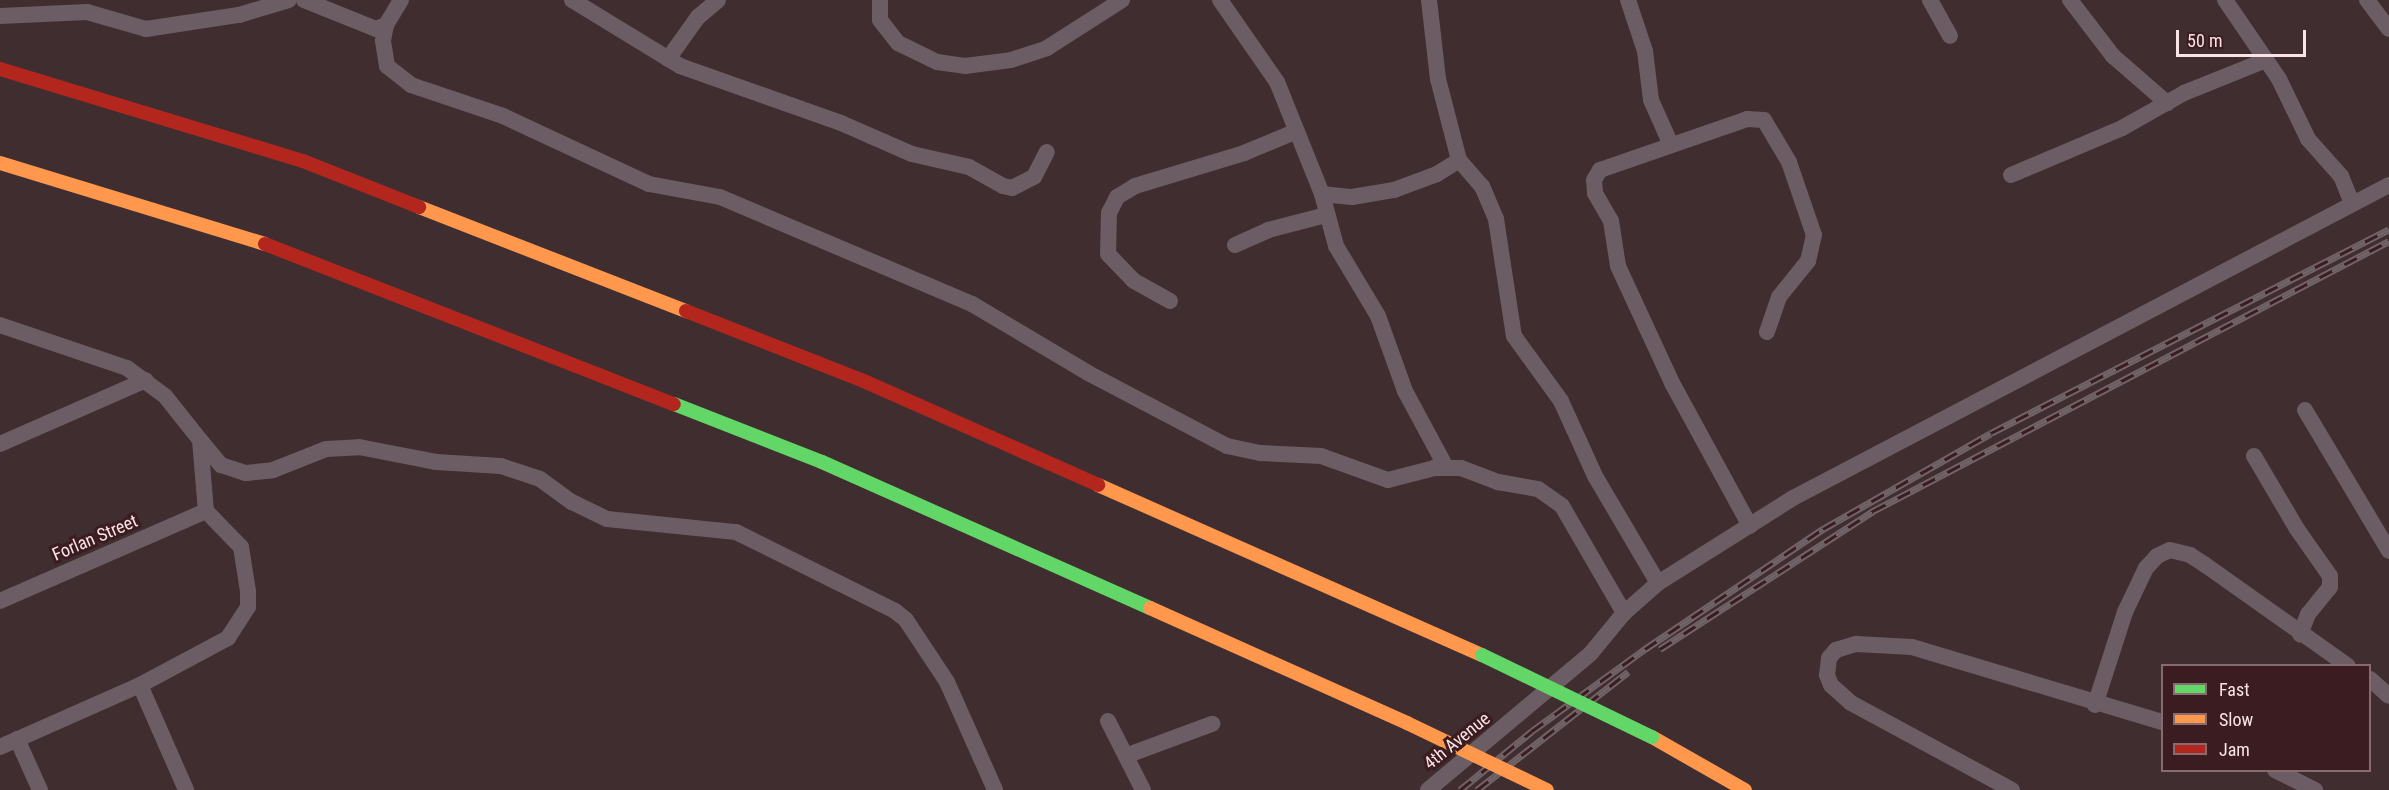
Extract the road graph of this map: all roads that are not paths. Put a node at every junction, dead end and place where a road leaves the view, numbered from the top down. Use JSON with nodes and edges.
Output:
{"nodes":[{"id":1,"x":289,"y":0,"type":"edge"},
{"id":2,"x":304,"y":0,"type":"edge"},
{"id":3,"x":401,"y":0,"type":"edge"},
{"id":4,"x":572,"y":0,"type":"edge"},
{"id":5,"x":718,"y":0,"type":"edge"},
{"id":6,"x":880,"y":0,"type":"edge"},
{"id":7,"x":1122,"y":0,"type":"edge"},
{"id":8,"x":1220,"y":0,"type":"edge"},
{"id":9,"x":1429,"y":0,"type":"edge"},
{"id":10,"x":1628,"y":0,"type":"edge"},
{"id":11,"x":1930,"y":0,"type":"edge"},
{"id":12,"x":2070,"y":0,"type":"edge"},
{"id":13,"x":2224,"y":0,"type":"edge"},
{"id":14,"x":2367,"y":0,"type":"edge"},
{"id":15,"x":65,"y":5,"type":"edge"},
{"id":16,"x":0,"y":16,"type":"edge"},
{"id":17,"x":386,"y":25,"type":"junction"},
{"id":18,"x":2389,"y":29,"type":"edge"},
{"id":19,"x":1950,"y":36,"type":"dead end"},
{"id":20,"x":668,"y":59,"type":"junction"},
{"id":21,"x":2266,"y":60,"type":"junction"},
{"id":22,"x":0,"y":69,"type":"edge"},
{"id":23,"x":2167,"y":103,"type":"junction"},
{"id":24,"x":1297,"y":131,"type":"junction"},
{"id":25,"x":1671,"y":145,"type":"junction"},
{"id":26,"x":1047,"y":152,"type":"dead end"},
{"id":27,"x":1459,"y":160,"type":"junction"},
{"id":28,"x":0,"y":163,"type":"edge"},
{"id":29,"x":2011,"y":175,"type":"dead end"},
{"id":30,"x":2389,"y":185,"type":"edge"},
{"id":31,"x":1322,"y":194,"type":"junction"},
{"id":32,"x":2352,"y":203,"type":"junction"},
{"id":33,"x":1326,"y":215,"type":"junction"},
{"id":34,"x":1235,"y":245,"type":"dead end"},
{"id":35,"x":1170,"y":301,"type":"dead end"},
{"id":36,"x":0,"y":325,"type":"edge"},
{"id":37,"x":1767,"y":332,"type":"dead end"},
{"id":38,"x":146,"y":380,"type":"junction"},
{"id":39,"x":2305,"y":410,"type":"dead end"},
{"id":40,"x":200,"y":440,"type":"junction"},
{"id":41,"x":0,"y":444,"type":"edge"},
{"id":42,"x":2254,"y":456,"type":"dead end"},
{"id":43,"x":1446,"y":467,"type":"junction"},
{"id":44,"x":206,"y":511,"type":"junction"},
{"id":45,"x":1750,"y":526,"type":"junction"},
{"id":46,"x":2389,"y":551,"type":"edge"},
{"id":47,"x":1658,"y":583,"type":"junction"},
{"id":48,"x":0,"y":600,"type":"edge"},
{"id":49,"x":1624,"y":613,"type":"junction"},
{"id":50,"x":2300,"y":634,"type":"junction"},
{"id":51,"x":2345,"y":664,"type":"edge"},
{"id":52,"x":2371,"y":680,"type":"edge"},
{"id":53,"x":140,"y":685,"type":"junction"},
{"id":54,"x":2389,"y":696,"type":"edge"},
{"id":55,"x":2095,"y":705,"type":"junction"},
{"id":56,"x":1107,"y":721,"type":"dead end"},
{"id":57,"x":2161,"y":722,"type":"edge"},
{"id":58,"x":1212,"y":724,"type":"dead end"},
{"id":59,"x":18,"y":739,"type":"junction"},
{"id":60,"x":0,"y":747,"type":"edge"},
{"id":61,"x":1128,"y":755,"type":"junction"},
{"id":62,"x":2277,"y":772,"type":"edge"},
{"id":63,"x":40,"y":790,"type":"edge"},
{"id":64,"x":186,"y":790,"type":"edge"},
{"id":65,"x":995,"y":790,"type":"edge"},
{"id":66,"x":1143,"y":790,"type":"edge"},
{"id":67,"x":1428,"y":790,"type":"edge"},
{"id":68,"x":1547,"y":790,"type":"edge"},
{"id":69,"x":1745,"y":790,"type":"edge"},
{"id":70,"x":2012,"y":790,"type":"edge"},
{"id":71,"x":2315,"y":790,"type":"edge"}],
"edges":[{"from":1,"to":15,"type":"street"},
{"from":2,"to":17,"type":"street"},
{"from":3,"to":17,"type":"street"},
{"from":4,"to":20,"type":"street"},
{"from":5,"to":20,"type":"street"},
{"from":6,"to":7,"type":"street"},
{"from":8,"to":24,"type":"street"},
{"from":9,"to":27,"type":"street"},
{"from":10,"to":25,"type":"street"},
{"from":11,"to":19,"type":"street"},
{"from":12,"to":23,"type":"street"},
{"from":13,"to":21,"type":"street"},
{"from":14,"to":18,"type":"street"},
{"from":15,"to":16,"type":"street"},
{"from":17,"to":43,"type":"street"},
{"from":20,"to":26,"type":"street"},
{"from":21,"to":23,"type":"street"},
{"from":21,"to":32,"type":"street"},
{"from":22,"to":69,"type":"highway","bridge":true},
{"from":23,"to":29,"type":"street"},
{"from":24,"to":31,"type":"street"},
{"from":24,"to":35,"type":"street"},
{"from":25,"to":37,"type":"street"},
{"from":25,"to":45,"type":"street"},
{"from":27,"to":31,"type":"street"},
{"from":27,"to":47,"type":"street"},
{"from":28,"to":68,"type":"highway","bridge":true},
{"from":30,"to":32,"type":"street","name":"4th Avenue"},
{"from":31,"to":33,"type":"street"},
{"from":32,"to":45,"type":"street","name":"4th Avenue"},
{"from":33,"to":34,"type":"street"},
{"from":33,"to":43,"type":"street"},
{"from":36,"to":38,"type":"street"},
{"from":38,"to":40,"type":"street"},
{"from":38,"to":41,"type":"street"},
{"from":39,"to":46,"type":"street"},
{"from":40,"to":44,"type":"street"},
{"from":40,"to":65,"type":"street"},
{"from":42,"to":50,"type":"street"},
{"from":43,"to":49,"type":"street"},
{"from":44,"to":48,"type":"street","name":"Forlan Street"},
{"from":44,"to":53,"type":"street"},
{"from":45,"to":47,"type":"street","name":"4th Avenue"},
{"from":47,"to":49,"type":"street","name":"4th Avenue"},
{"from":49,"to":67,"type":"street","name":"4th Avenue"},
{"from":50,"to":51,"type":"street"},
{"from":50,"to":55,"type":"street"},
{"from":52,"to":54,"type":"street"},
{"from":53,"to":59,"type":"street"},
{"from":53,"to":64,"type":"street"},
{"from":55,"to":57,"type":"street"},
{"from":55,"to":70,"type":"street"},
{"from":56,"to":61,"type":"street"},
{"from":58,"to":61,"type":"street"},
{"from":59,"to":60,"type":"street"},
{"from":59,"to":63,"type":"street"},
{"from":61,"to":66,"type":"street"},
{"from":62,"to":71,"type":"street"}]}
